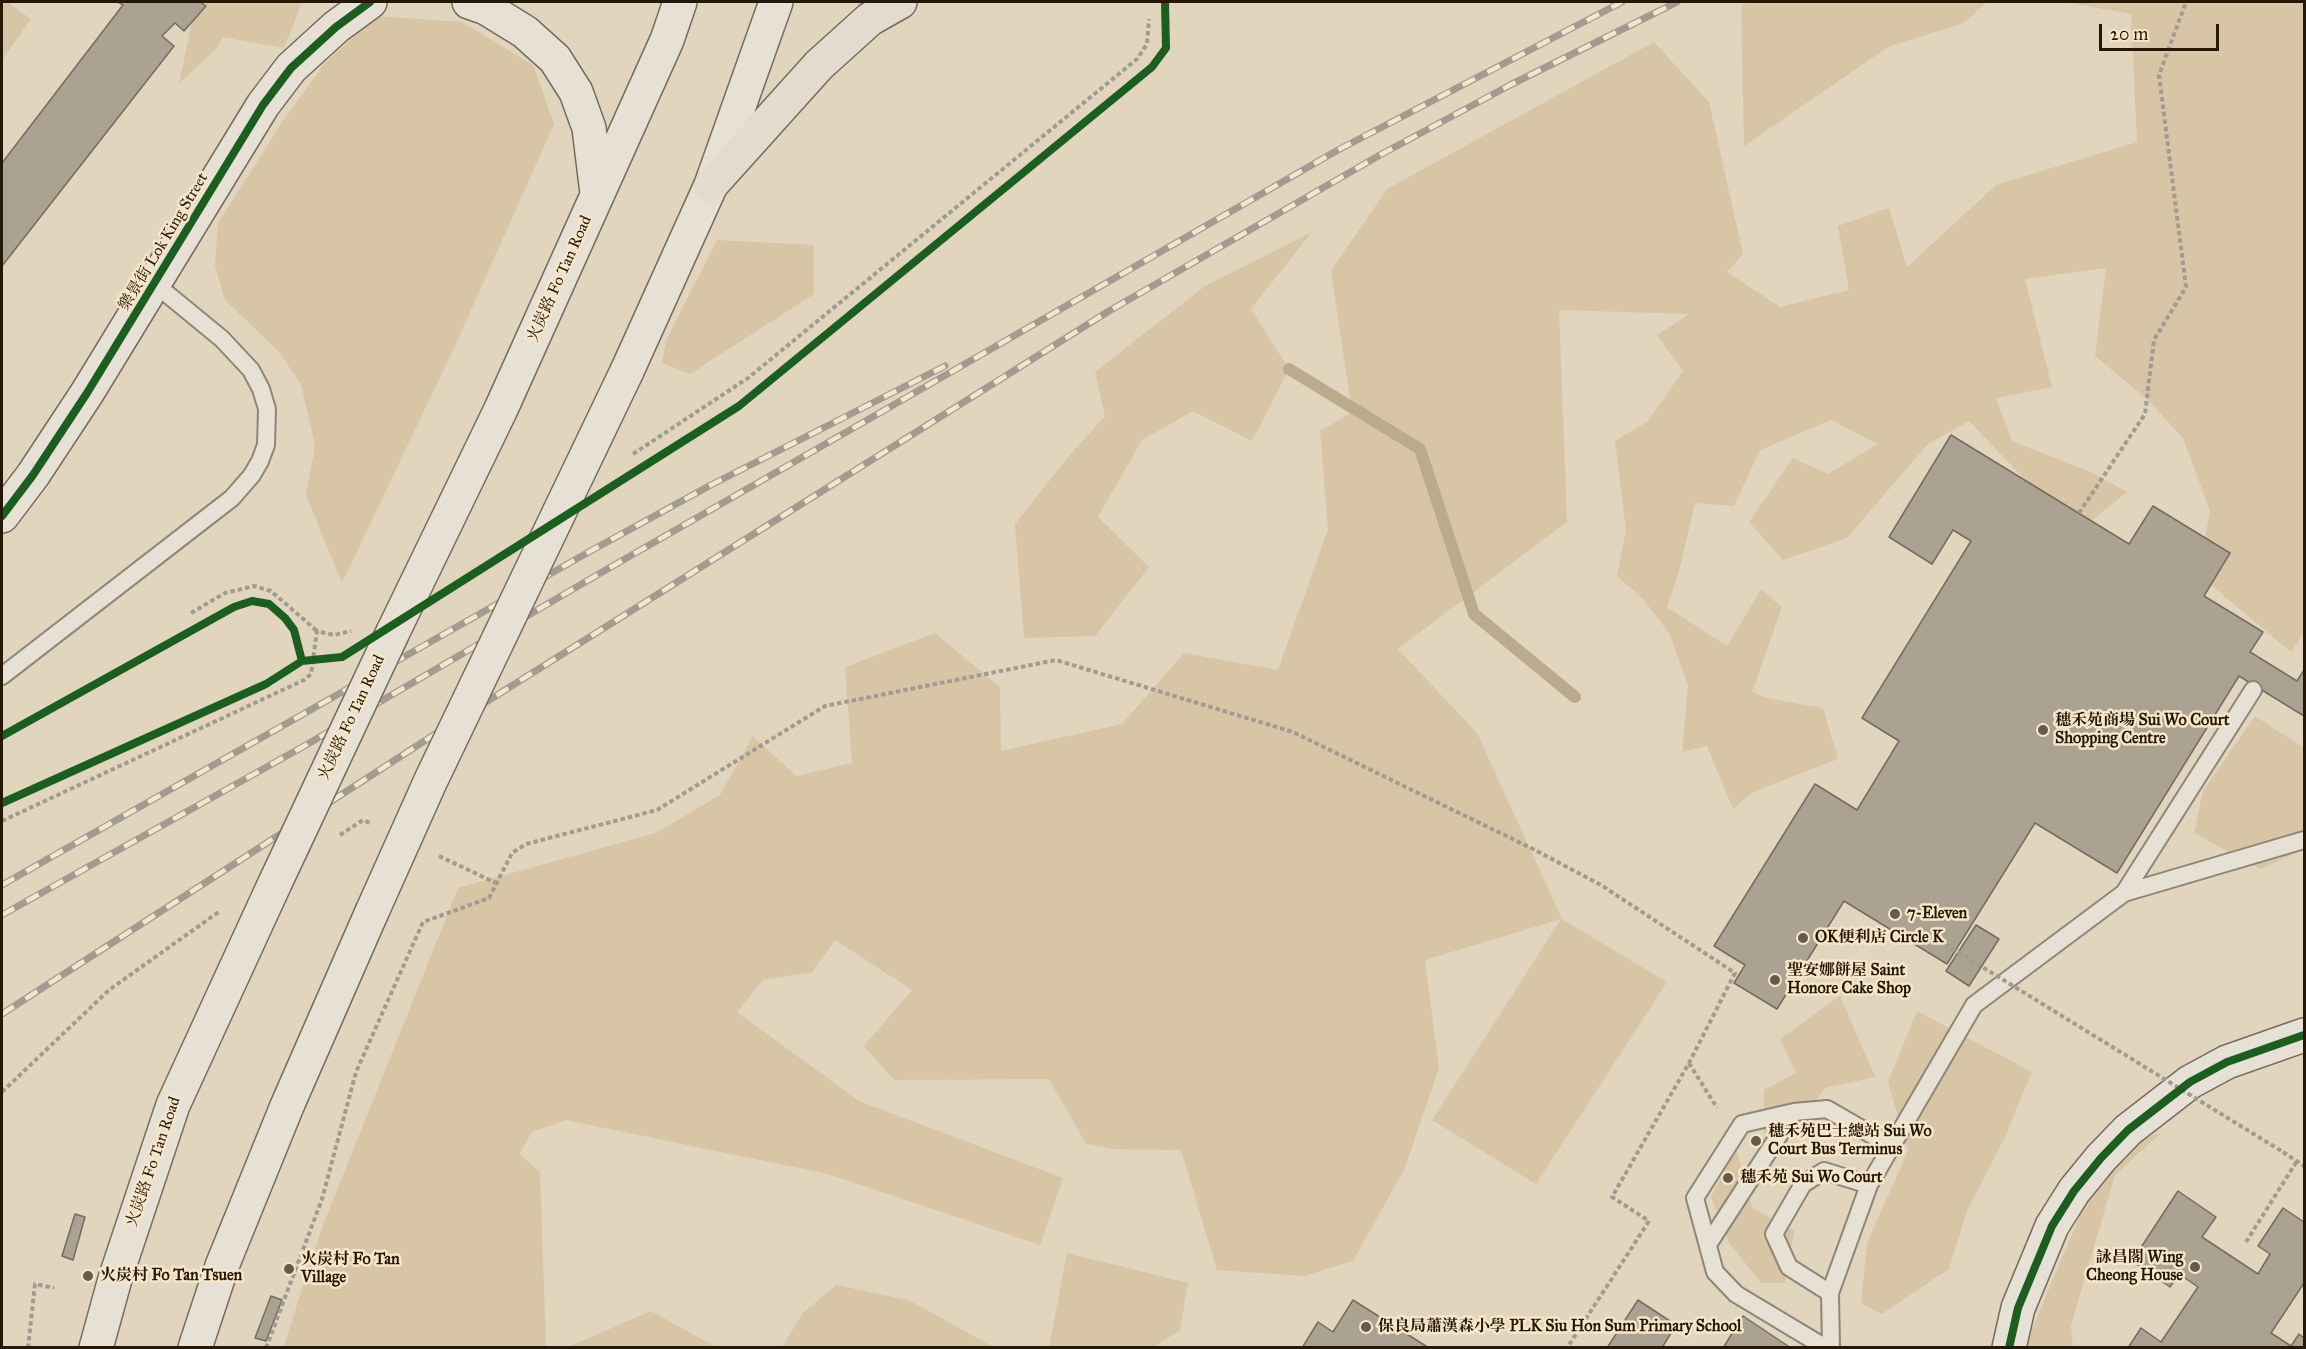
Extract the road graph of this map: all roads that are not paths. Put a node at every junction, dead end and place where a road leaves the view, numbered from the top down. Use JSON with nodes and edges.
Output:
{"nodes":[{"id":1,"x":370,"y":2,"type":"edge"},
{"id":2,"x":469,"y":2,"type":"edge"},
{"id":3,"x":680,"y":2,"type":"edge"},
{"id":4,"x":776,"y":2,"type":"edge"},
{"id":5,"x":900,"y":2,"type":"edge"},
{"id":6,"x":711,"y":185,"type":"junction"},
{"id":7,"x":597,"y":195,"type":"junction"},
{"id":8,"x":155,"y":284,"type":"junction"},
{"id":9,"x":2,"y":516,"type":"edge"},
{"id":10,"x":2,"y":676,"type":"edge"},
{"id":11,"x":2253,"y":690,"type":"dead end"},
{"id":12,"x":2304,"y":840,"type":"edge"},
{"id":13,"x":2124,"y":893,"type":"junction"},
{"id":14,"x":2304,"y":1035,"type":"edge"},
{"id":15,"x":1794,"y":1112,"type":"junction"},
{"id":16,"x":1893,"y":1146,"type":"junction"},
{"id":17,"x":1869,"y":1185,"type":"junction"},
{"id":18,"x":1709,"y":1243,"type":"junction"},
{"id":19,"x":1830,"y":1293,"type":"junction"},
{"id":20,"x":96,"y":1347,"type":"edge"},
{"id":21,"x":195,"y":1347,"type":"edge"},
{"id":22,"x":1826,"y":1347,"type":"edge"},
{"id":23,"x":1831,"y":1347,"type":"edge"},
{"id":24,"x":2009,"y":1347,"type":"edge"}],
"edges":[{"from":1,"to":8,"type":"main road","name":"樂景街 Lok King Street"},
{"from":2,"to":7,"type":"main road"},
{"from":3,"to":7,"type":"main road","name":"火炭路 Fo Tan Road"},
{"from":4,"to":6,"type":"main road"},
{"from":5,"to":6,"type":"highway"},
{"from":6,"to":21,"type":"main road","bridge":true},
{"from":7,"to":20,"type":"main road","name":"火炭路 Fo Tan Road","bridge":true},
{"from":8,"to":9,"type":"main road","name":"樂景街 Lok King Street"},
{"from":8,"to":10,"type":"lane"},
{"from":11,"to":13,"type":"lane"},
{"from":12,"to":13,"type":"lane"},
{"from":13,"to":16,"type":"lane"},
{"from":14,"to":24,"type":"main road"},
{"from":15,"to":16,"type":"lane"},
{"from":15,"to":18,"type":"lane"},
{"from":15,"to":18,"type":"lane"},
{"from":16,"to":17,"type":"lane"},
{"from":17,"to":19,"type":"lane"},
{"from":17,"to":19,"type":"lane"},
{"from":18,"to":22,"type":"lane"},
{"from":19,"to":23,"type":"lane"}]}
